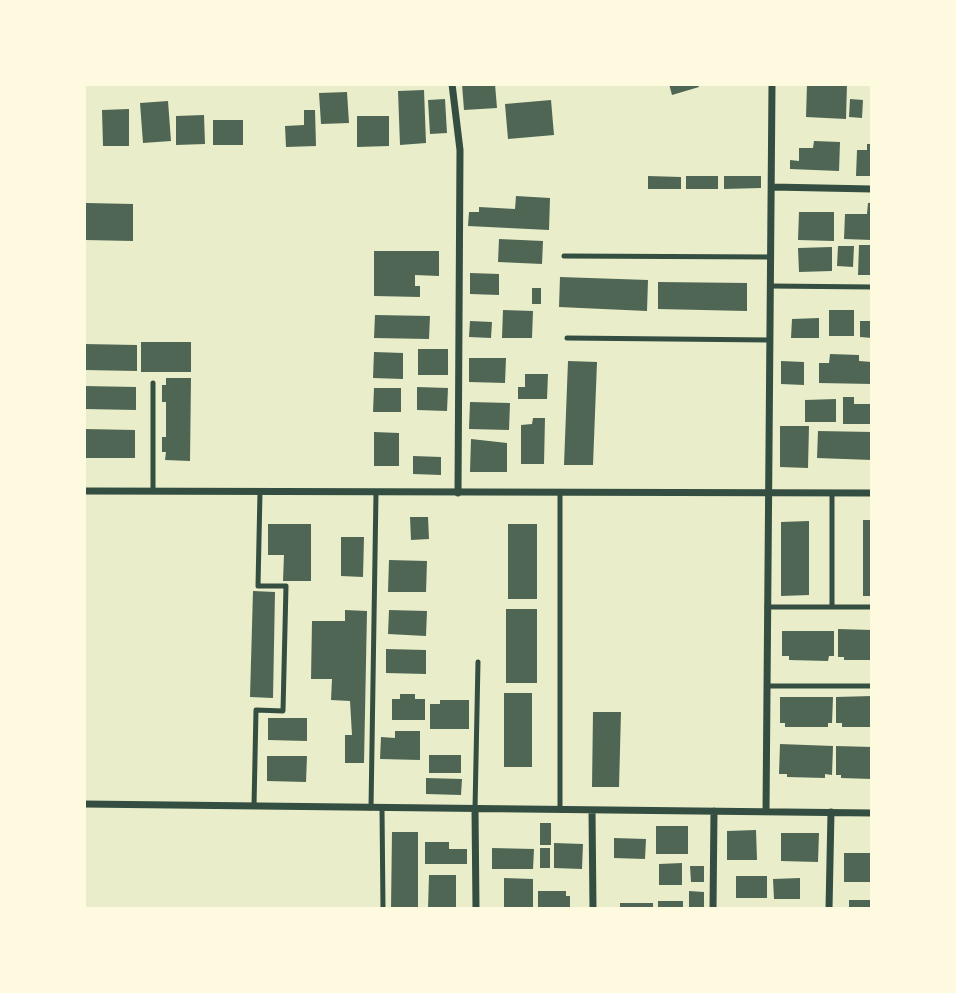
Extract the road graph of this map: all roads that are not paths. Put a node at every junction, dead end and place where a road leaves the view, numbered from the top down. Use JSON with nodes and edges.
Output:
{"nodes":[{"id":1,"x":452,"y":84,"type":"edge"},
{"id":2,"x":772,"y":84,"type":"edge"},
{"id":3,"x":772,"y":187,"type":"junction"},
{"id":4,"x":872,"y":189,"type":"edge"},
{"id":5,"x":564,"y":256,"type":"dead end"},
{"id":6,"x":771,"y":257,"type":"junction"},
{"id":7,"x":771,"y":286,"type":"junction"},
{"id":8,"x":872,"y":287,"type":"edge"},
{"id":9,"x":567,"y":338,"type":"dead end"},
{"id":10,"x":770,"y":340,"type":"junction"},
{"id":11,"x":153,"y":383,"type":"dead end"},
{"id":12,"x":84,"y":491,"type":"edge"},
{"id":13,"x":153,"y":491,"type":"junction"},
{"id":14,"x":260,"y":492,"type":"junction"},
{"id":15,"x":376,"y":493,"type":"junction"},
{"id":16,"x":458,"y":493,"type":"junction"},
{"id":17,"x":560,"y":493,"type":"junction"},
{"id":18,"x":872,"y":493,"type":"edge"},
{"id":19,"x":832,"y":494,"type":"junction"},
{"id":20,"x":768,"y":495,"type":"junction"},
{"id":21,"x":767,"y":607,"type":"junction"},
{"id":22,"x":832,"y":607,"type":"junction"},
{"id":23,"x":872,"y":607,"type":"edge"},
{"id":24,"x":478,"y":662,"type":"dead end"},
{"id":25,"x":767,"y":686,"type":"junction"},
{"id":26,"x":872,"y":686,"type":"edge"},
{"id":27,"x":84,"y":804,"type":"edge"},
{"id":28,"x":254,"y":806,"type":"junction"},
{"id":29,"x":371,"y":808,"type":"junction"},
{"id":30,"x":382,"y":808,"type":"junction"},
{"id":31,"x":475,"y":809,"type":"junction"},
{"id":32,"x":560,"y":810,"type":"junction"},
{"id":33,"x":592,"y":810,"type":"junction"},
{"id":34,"x":714,"y":811,"type":"junction"},
{"id":35,"x":766,"y":812,"type":"junction"},
{"id":36,"x":831,"y":812,"type":"junction"},
{"id":37,"x":872,"y":813,"type":"edge"},
{"id":38,"x":383,"y":909,"type":"edge"},
{"id":39,"x":476,"y":909,"type":"edge"},
{"id":40,"x":593,"y":909,"type":"edge"},
{"id":41,"x":713,"y":909,"type":"edge"},
{"id":42,"x":829,"y":909,"type":"edge"}],
"edges":[{"from":1,"to":16,"type":"street"},
{"from":2,"to":3,"type":"street"},
{"from":3,"to":4,"type":"street"},
{"from":3,"to":6,"type":"street"},
{"from":5,"to":6,"type":"lane"},
{"from":6,"to":7,"type":"street"},
{"from":7,"to":8,"type":"lane"},
{"from":7,"to":10,"type":"street"},
{"from":9,"to":10,"type":"lane"},
{"from":10,"to":20,"type":"street"},
{"from":11,"to":13,"type":"lane"},
{"from":12,"to":13,"type":"street"},
{"from":13,"to":14,"type":"street"},
{"from":14,"to":15,"type":"street"},
{"from":14,"to":28,"type":"lane"},
{"from":15,"to":16,"type":"street"},
{"from":15,"to":29,"type":"lane"},
{"from":16,"to":17,"type":"street"},
{"from":17,"to":20,"type":"street"},
{"from":17,"to":32,"type":"lane"},
{"from":18,"to":19,"type":"street"},
{"from":19,"to":20,"type":"street"},
{"from":19,"to":22,"type":"lane"},
{"from":20,"to":21,"type":"street"},
{"from":21,"to":22,"type":"lane"},
{"from":21,"to":25,"type":"street"},
{"from":22,"to":23,"type":"lane"},
{"from":24,"to":31,"type":"lane"},
{"from":25,"to":26,"type":"lane"},
{"from":25,"to":35,"type":"street"},
{"from":27,"to":28,"type":"street"},
{"from":28,"to":29,"type":"street"},
{"from":29,"to":30,"type":"street"},
{"from":30,"to":31,"type":"street"},
{"from":30,"to":38,"type":"lane"},
{"from":31,"to":32,"type":"street"},
{"from":31,"to":39,"type":"street"},
{"from":32,"to":33,"type":"street"},
{"from":33,"to":34,"type":"street"},
{"from":33,"to":40,"type":"street"},
{"from":34,"to":35,"type":"street"},
{"from":34,"to":41,"type":"street"},
{"from":35,"to":36,"type":"street"},
{"from":36,"to":37,"type":"street"},
{"from":36,"to":42,"type":"street"}]}
